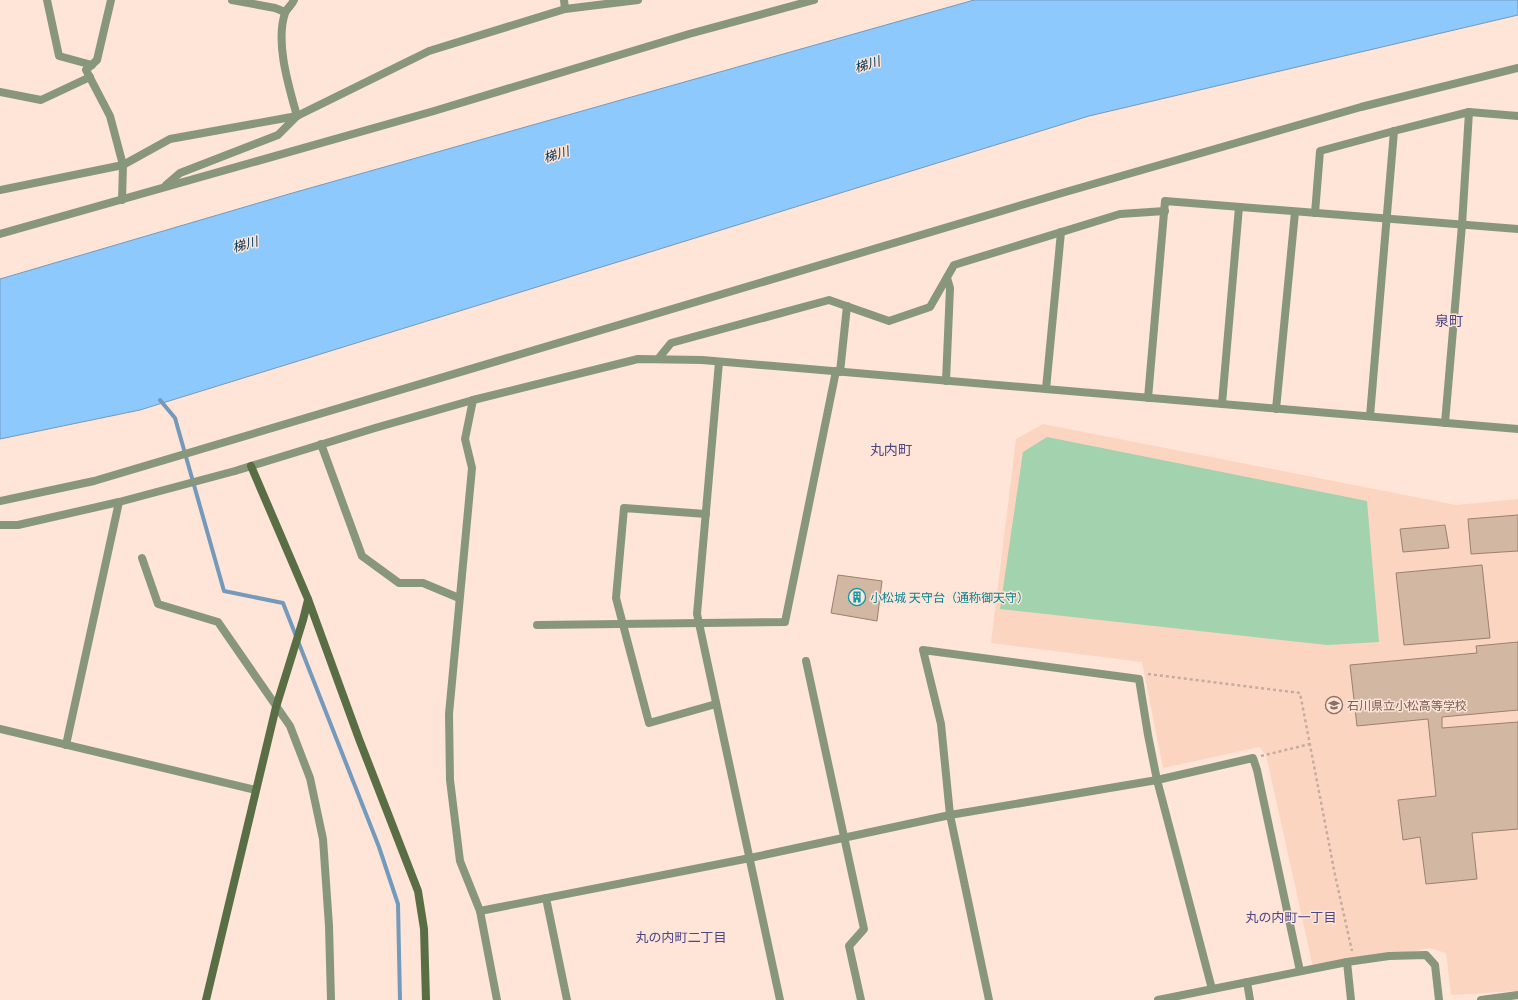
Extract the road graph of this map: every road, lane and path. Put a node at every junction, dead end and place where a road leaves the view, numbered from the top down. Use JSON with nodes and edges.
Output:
{"nodes":[{"id":1,"x":47,"y":0,"type":"edge"},
{"id":2,"x":111,"y":0,"type":"edge"},
{"id":3,"x":232,"y":0,"type":"edge"},
{"id":4,"x":294,"y":0,"type":"edge"},
{"id":5,"x":564,"y":0,"type":"edge"},
{"id":6,"x":638,"y":0,"type":"edge"},
{"id":7,"x":814,"y":0,"type":"edge"},
{"id":8,"x":565,"y":9,"type":"junction"},
{"id":9,"x":286,"y":12,"type":"junction"},
{"id":10,"x":92,"y":65,"type":"junction"},
{"id":11,"x":1518,"y":68,"type":"edge"},
{"id":12,"x":90,"y":77,"type":"junction"},
{"id":13,"x":0,"y":92,"type":"edge"},
{"id":14,"x":1470,"y":112,"type":"junction"},
{"id":15,"x":297,"y":116,"type":"junction"},
{"id":16,"x":1518,"y":116,"type":"edge"},
{"id":17,"x":1394,"y":130,"type":"junction"},
{"id":18,"x":123,"y":165,"type":"junction"},
{"id":19,"x":164,"y":187,"type":"junction"},
{"id":20,"x":0,"y":190,"type":"edge"},
{"id":21,"x":122,"y":200,"type":"junction"},
{"id":22,"x":1239,"y":207,"type":"junction"},
{"id":23,"x":1164,"y":211,"type":"junction"},
{"id":24,"x":1295,"y":212,"type":"junction"},
{"id":25,"x":1315,"y":213,"type":"junction"},
{"id":26,"x":1387,"y":219,"type":"junction"},
{"id":27,"x":1462,"y":225,"type":"junction"},
{"id":28,"x":1518,"y":230,"type":"edge"},
{"id":29,"x":1061,"y":232,"type":"junction"},
{"id":30,"x":0,"y":234,"type":"edge"},
{"id":31,"x":947,"y":278,"type":"junction"},
{"id":32,"x":847,"y":306,"type":"junction"},
{"id":33,"x":658,"y":359,"type":"junction"},
{"id":34,"x":719,"y":362,"type":"junction"},
{"id":35,"x":838,"y":372,"type":"junction"},
{"id":36,"x":946,"y":381,"type":"junction"},
{"id":37,"x":1046,"y":389,"type":"junction"},
{"id":38,"x":1148,"y":398,"type":"junction"},
{"id":39,"x":473,"y":400,"type":"junction"},
{"id":40,"x":1222,"y":404,"type":"junction"},
{"id":41,"x":1276,"y":408,"type":"junction"},
{"id":42,"x":1370,"y":416,"type":"junction"},
{"id":43,"x":1445,"y":423,"type":"junction"},
{"id":44,"x":1518,"y":429,"type":"edge"},
{"id":45,"x":321,"y":444,"type":"junction"},
{"id":46,"x":251,"y":466,"type":"junction"},
{"id":47,"x":0,"y":501,"type":"edge"},
{"id":48,"x":119,"y":502,"type":"junction"},
{"id":49,"x":706,"y":514,"type":"junction"},
{"id":50,"x":0,"y":525,"type":"edge"},
{"id":51,"x":142,"y":558,"type":"dead end"},
{"id":52,"x":459,"y":598,"type":"junction"},
{"id":53,"x":308,"y":599,"type":"junction"},
{"id":54,"x":699,"y":623,"type":"junction"},
{"id":55,"x":623,"y":624,"type":"junction"},
{"id":56,"x":537,"y":625,"type":"dead end"},
{"id":57,"x":806,"y":661,"type":"dead end"},
{"id":58,"x":1139,"y":679,"type":"junction"},
{"id":59,"x":716,"y":704,"type":"junction"},
{"id":60,"x":276,"y":707,"type":"junction"},
{"id":61,"x":0,"y":729,"type":"edge"},
{"id":62,"x":1310,"y":744,"type":"junction"},
{"id":63,"x":66,"y":745,"type":"junction"},
{"id":64,"x":1253,"y":758,"type":"junction"},
{"id":65,"x":1157,"y":780,"type":"junction"},
{"id":66,"x":256,"y":790,"type":"junction"},
{"id":67,"x":950,"y":815,"type":"junction"},
{"id":68,"x":844,"y":838,"type":"junction"},
{"id":69,"x":750,"y":858,"type":"junction"},
{"id":70,"x":546,"y":898,"type":"junction"},
{"id":71,"x":480,"y":911,"type":"junction"},
{"id":72,"x":1355,"y":961,"type":"junction"},
{"id":73,"x":1346,"y":962,"type":"junction"},
{"id":74,"x":1300,"y":971,"type":"junction"},
{"id":75,"x":1247,"y":982,"type":"junction"},
{"id":76,"x":1212,"y":989,"type":"junction"},
{"id":77,"x":1518,"y":995,"type":"edge"},
{"id":78,"x":206,"y":1000,"type":"edge"},
{"id":79,"x":331,"y":1000,"type":"edge"},
{"id":80,"x":426,"y":1000,"type":"edge"},
{"id":81,"x":498,"y":1000,"type":"edge"},
{"id":82,"x":567,"y":1000,"type":"edge"},
{"id":83,"x":780,"y":1000,"type":"edge"},
{"id":84,"x":861,"y":1000,"type":"edge"},
{"id":85,"x":989,"y":1000,"type":"edge"},
{"id":86,"x":1158,"y":1000,"type":"edge"},
{"id":87,"x":1250,"y":1000,"type":"edge"},
{"id":88,"x":1351,"y":1000,"type":"edge"},
{"id":89,"x":1438,"y":1000,"type":"edge"},
{"id":90,"x":1481,"y":1000,"type":"edge"}],
"edges":[{"from":1,"to":10,"type":"street"},
{"from":2,"to":10,"type":"street"},
{"from":3,"to":9,"type":"street"},
{"from":4,"to":9,"type":"street"},
{"from":5,"to":8,"type":"street"},
{"from":6,"to":8,"type":"street"},
{"from":7,"to":19,"type":"street"},
{"from":8,"to":15,"type":"street"},
{"from":9,"to":15,"type":"street"},
{"from":10,"to":12,"type":"street"},
{"from":11,"to":47,"type":"street"},
{"from":12,"to":13,"type":"street"},
{"from":12,"to":18,"type":"street"},
{"from":14,"to":16,"type":"street"},
{"from":14,"to":17,"type":"street"},
{"from":14,"to":27,"type":"street"},
{"from":15,"to":18,"type":"street"},
{"from":15,"to":19,"type":"street"},
{"from":17,"to":25,"type":"street"},
{"from":17,"to":26,"type":"street"},
{"from":18,"to":20,"type":"street"},
{"from":18,"to":21,"type":"street"},
{"from":19,"to":21,"type":"street"},
{"from":21,"to":30,"type":"street"},
{"from":22,"to":23,"type":"street"},
{"from":22,"to":24,"type":"street"},
{"from":22,"to":40,"type":"street"},
{"from":23,"to":29,"type":"street"},
{"from":23,"to":38,"type":"street"},
{"from":24,"to":25,"type":"street"},
{"from":24,"to":41,"type":"street"},
{"from":25,"to":26,"type":"street"},
{"from":26,"to":27,"type":"street"},
{"from":26,"to":42,"type":"street"},
{"from":27,"to":28,"type":"street"},
{"from":27,"to":43,"type":"street"},
{"from":29,"to":31,"type":"street"},
{"from":29,"to":37,"type":"street"},
{"from":31,"to":32,"type":"street"},
{"from":31,"to":36,"type":"street"},
{"from":32,"to":33,"type":"street"},
{"from":32,"to":35,"type":"street"},
{"from":33,"to":34,"type":"street"},
{"from":33,"to":39,"type":"street"},
{"from":34,"to":35,"type":"street"},
{"from":34,"to":49,"type":"street"},
{"from":35,"to":36,"type":"street"},
{"from":35,"to":54,"type":"street"},
{"from":36,"to":37,"type":"street"},
{"from":37,"to":38,"type":"street"},
{"from":38,"to":40,"type":"street"},
{"from":39,"to":45,"type":"street"},
{"from":39,"to":52,"type":"street"},
{"from":40,"to":41,"type":"street"},
{"from":41,"to":42,"type":"street"},
{"from":42,"to":43,"type":"street"},
{"from":43,"to":44,"type":"street"},
{"from":45,"to":46,"type":"street"},
{"from":45,"to":52,"type":"street"},
{"from":46,"to":48,"type":"street"},
{"from":46,"to":53,"type":"street"},
{"from":48,"to":50,"type":"street"},
{"from":48,"to":63,"type":"street"},
{"from":49,"to":54,"type":"street"},
{"from":49,"to":55,"type":"street"},
{"from":51,"to":60,"type":"street"},
{"from":52,"to":71,"type":"street"},
{"from":53,"to":60,"type":"street"},
{"from":53,"to":80,"type":"street"},
{"from":54,"to":55,"type":"street"},
{"from":54,"to":59,"type":"street"},
{"from":55,"to":56,"type":"street"},
{"from":55,"to":59,"type":"street"},
{"from":57,"to":68,"type":"street"},
{"from":58,"to":62,"type":"path"},
{"from":58,"to":65,"type":"street"},
{"from":58,"to":67,"type":"street"},
{"from":59,"to":69,"type":"street"},
{"from":60,"to":66,"type":"street"},
{"from":60,"to":79,"type":"street"},
{"from":61,"to":63,"type":"street"},
{"from":62,"to":64,"type":"path"},
{"from":62,"to":72,"type":"path"},
{"from":63,"to":66,"type":"street"},
{"from":64,"to":65,"type":"street"},
{"from":64,"to":74,"type":"street"},
{"from":65,"to":67,"type":"street"},
{"from":65,"to":76,"type":"street"},
{"from":66,"to":78,"type":"street"},
{"from":67,"to":68,"type":"street"},
{"from":67,"to":85,"type":"street"},
{"from":68,"to":69,"type":"street"},
{"from":68,"to":84,"type":"street"},
{"from":69,"to":70,"type":"street"},
{"from":69,"to":83,"type":"street"},
{"from":70,"to":71,"type":"street"},
{"from":70,"to":82,"type":"street"},
{"from":71,"to":81,"type":"street"},
{"from":72,"to":73,"type":"street"},
{"from":72,"to":89,"type":"street"},
{"from":73,"to":74,"type":"street"},
{"from":73,"to":88,"type":"street"},
{"from":74,"to":75,"type":"street"},
{"from":75,"to":76,"type":"street"},
{"from":75,"to":87,"type":"street"},
{"from":76,"to":86,"type":"street"},
{"from":77,"to":90,"type":"street"}]}
